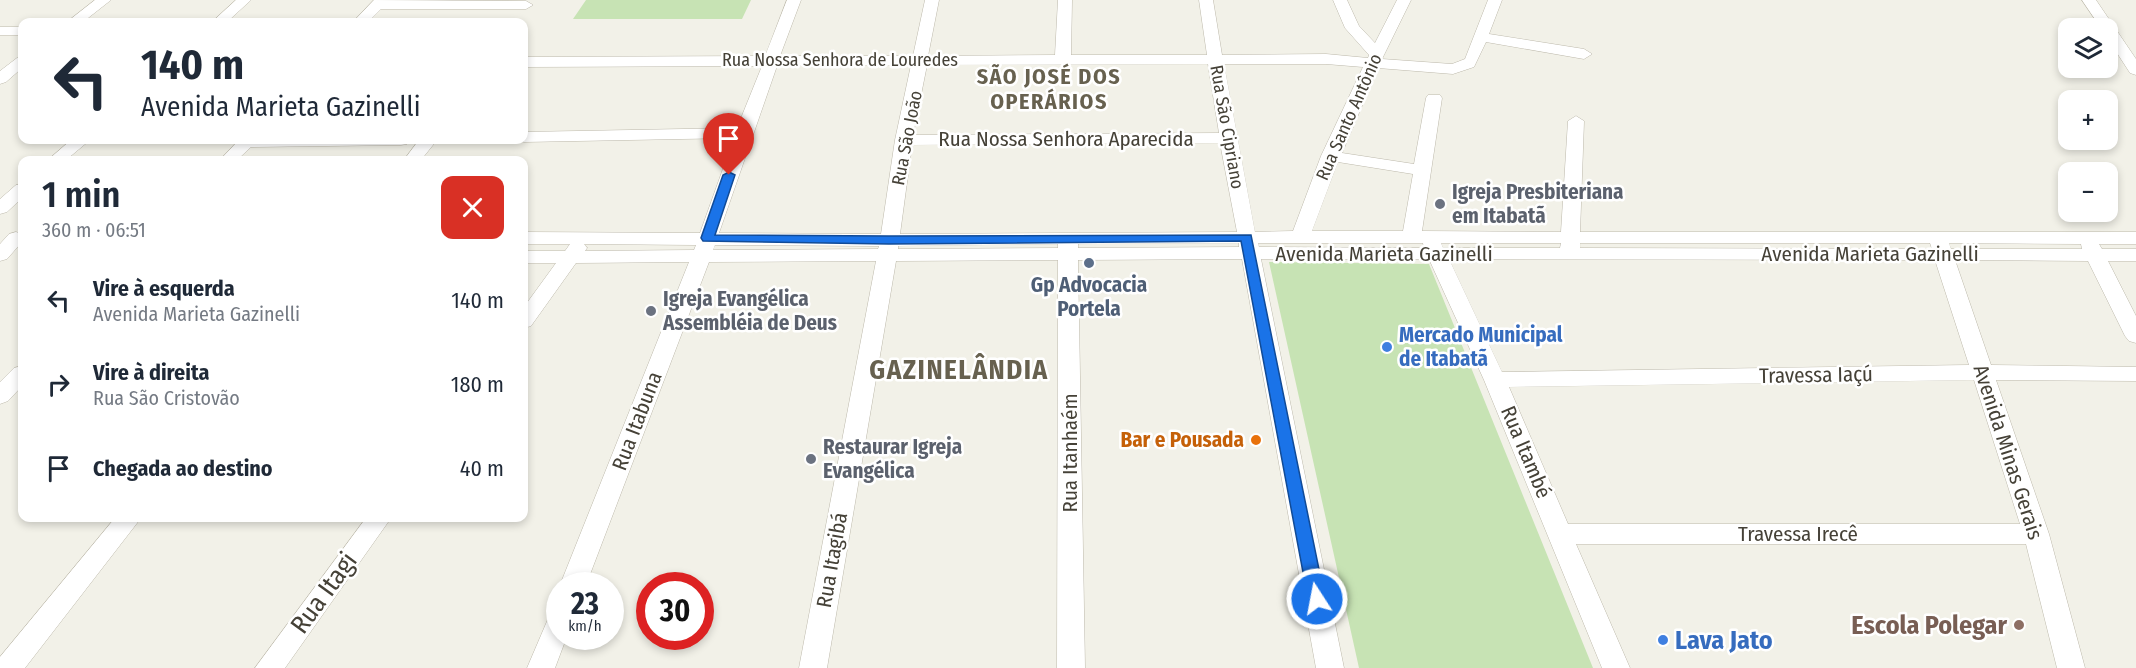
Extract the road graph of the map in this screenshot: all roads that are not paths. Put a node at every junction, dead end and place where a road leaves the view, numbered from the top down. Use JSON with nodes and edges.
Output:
{"nodes":[{"id":1,"x":104,"y":0,"type":"edge"},
{"id":2,"x":244,"y":0,"type":"edge"},
{"id":3,"x":794,"y":0,"type":"edge"},
{"id":4,"x":932,"y":0,"type":"edge"},
{"id":5,"x":1065,"y":0,"type":"edge"},
{"id":6,"x":1206,"y":0,"type":"edge"},
{"id":7,"x":1340,"y":0,"type":"edge"},
{"id":8,"x":1404,"y":0,"type":"edge"},
{"id":9,"x":1494,"y":0,"type":"edge"},
{"id":10,"x":2089,"y":0,"type":"edge"},
{"id":11,"x":380,"y":3,"type":"edge"},
{"id":12,"x":528,"y":3,"type":"edge"},
{"id":13,"x":79,"y":18,"type":"edge"},
{"id":14,"x":224,"y":18,"type":"edge"},
{"id":15,"x":364,"y":18,"type":"edge"},
{"id":16,"x":517,"y":18,"type":"edge"},
{"id":17,"x":18,"y":31,"type":"edge"},
{"id":18,"x":0,"y":32,"type":"edge"},
{"id":19,"x":1481,"y":37,"type":"junction"},
{"id":20,"x":1584,"y":54,"type":"dead end"},
{"id":21,"x":1375,"y":57,"type":"junction"},
{"id":22,"x":1063,"y":58,"type":"junction"},
{"id":23,"x":1216,"y":59,"type":"junction"},
{"id":24,"x":771,"y":60,"type":"junction"},
{"id":25,"x":922,"y":60,"type":"junction"},
{"id":26,"x":528,"y":62,"type":"edge"},
{"id":27,"x":18,"y":64,"type":"edge"},
{"id":28,"x":2136,"y":70,"type":"edge"},
{"id":29,"x":0,"y":79,"type":"edge"},
{"id":30,"x":1434,"y":98,"type":"dead end"},
{"id":31,"x":1576,"y":121,"type":"dead end"},
{"id":32,"x":744,"y":133,"type":"junction"},
{"id":33,"x":528,"y":137,"type":"edge"},
{"id":34,"x":1228,"y":138,"type":"junction"},
{"id":35,"x":904,"y":140,"type":"junction"},
{"id":36,"x":76,"y":144,"type":"edge"},
{"id":37,"x":244,"y":144,"type":"edge"},
{"id":38,"x":425,"y":144,"type":"edge"},
{"id":39,"x":61,"y":156,"type":"edge"},
{"id":40,"x":232,"y":156,"type":"edge"},
{"id":41,"x":414,"y":156,"type":"edge"},
{"id":42,"x":1330,"y":156,"type":"junction"},
{"id":43,"x":1422,"y":170,"type":"junction"},
{"id":44,"x":18,"y":192,"type":"edge"},
{"id":45,"x":0,"y":208,"type":"edge"},
{"id":46,"x":1300,"y":237,"type":"junction"},
{"id":47,"x":528,"y":238,"type":"edge"},
{"id":48,"x":584,"y":238,"type":"junction"},
{"id":49,"x":2085,"y":238,"type":"junction"},
{"id":50,"x":2136,"y":238,"type":"edge"},
{"id":51,"x":15,"y":243,"type":"edge"},
{"id":52,"x":1426,"y":244,"type":"junction"},
{"id":53,"x":1249,"y":245,"type":"junction"},
{"id":54,"x":1570,"y":246,"type":"junction"},
{"id":55,"x":1941,"y":246,"type":"junction"},
{"id":56,"x":704,"y":247,"type":"junction"},
{"id":57,"x":1068,"y":247,"type":"junction"},
{"id":58,"x":888,"y":248,"type":"junction"},
{"id":59,"x":0,"y":255,"type":"edge"},
{"id":60,"x":2097,"y":255,"type":"junction"},
{"id":61,"x":2136,"y":255,"type":"edge"},
{"id":62,"x":528,"y":257,"type":"edge"},
{"id":63,"x":571,"y":257,"type":"junction"},
{"id":64,"x":528,"y":316,"type":"edge"},
{"id":65,"x":2136,"y":336,"type":"edge"},
{"id":66,"x":1982,"y":372,"type":"junction"},
{"id":67,"x":2136,"y":374,"type":"edge"},
{"id":68,"x":18,"y":377,"type":"edge"},
{"id":69,"x":1495,"y":380,"type":"junction"},
{"id":70,"x":0,"y":396,"type":"edge"},
{"id":71,"x":126,"y":522,"type":"edge"},
{"id":72,"x":376,"y":522,"type":"edge"},
{"id":73,"x":1560,"y":534,"type":"junction"},
{"id":74,"x":2036,"y":534,"type":"junction"},
{"id":75,"x":578,"y":572,"type":"edge"},
{"id":76,"x":548,"y":650,"type":"edge"},
{"id":77,"x":2073,"y":667,"type":"edge"},
{"id":78,"x":9,"y":668,"type":"edge"},
{"id":79,"x":269,"y":668,"type":"edge"},
{"id":80,"x":541,"y":668,"type":"edge"},
{"id":81,"x":813,"y":668,"type":"edge"},
{"id":82,"x":1071,"y":668,"type":"edge"},
{"id":83,"x":1330,"y":668,"type":"edge"},
{"id":84,"x":1616,"y":668,"type":"edge"}],
"edges":[{"from":1,"to":13,"type":"street"},
{"from":2,"to":14,"type":"street"},
{"from":3,"to":24,"type":"street","name":"Rua Itabuna"},
{"from":4,"to":25,"type":"street","name":"Rua São João"},
{"from":5,"to":22,"type":"street"},
{"from":6,"to":23,"type":"street","name":"Rua São Cipriano"},
{"from":7,"to":21,"type":"street"},
{"from":8,"to":21,"type":"street","name":"Rua Santo Antônio"},
{"from":9,"to":19,"type":"street"},
{"from":10,"to":28,"type":"street"},
{"from":11,"to":12,"type":"street"},
{"from":11,"to":15,"type":"street"},
{"from":12,"to":16,"type":"street"},
{"from":17,"to":18,"type":"street"},
{"from":19,"to":20,"type":"street"},
{"from":19,"to":21,"type":"street","name":"Rua Nossa Senhora de Louredes"},
{"from":21,"to":23,"type":"street","name":"Rua Nossa Senhora de Louredes"},
{"from":21,"to":42,"type":"street","name":"Rua Santo Antônio"},
{"from":22,"to":23,"type":"street","name":"Rua Nossa Senhora de Louredes"},
{"from":22,"to":25,"type":"street","name":"Rua Nossa Senhora de Louredes"},
{"from":23,"to":34,"type":"street","name":"Rua São Cipriano"},
{"from":24,"to":25,"type":"street","name":"Rua Nossa Senhora de Louredes"},
{"from":24,"to":26,"type":"street","name":"Rua Nossa Senhora de Louredes"},
{"from":24,"to":32,"type":"street","name":"Rua Itabuna"},
{"from":25,"to":35,"type":"street","name":"Rua São João"},
{"from":27,"to":29,"type":"street"},
{"from":30,"to":43,"type":"street"},
{"from":31,"to":54,"type":"street"},
{"from":32,"to":33,"type":"street"},
{"from":32,"to":56,"type":"street","name":"Rua Itabuna"},
{"from":34,"to":35,"type":"street","name":"Rua Nossa Senhora Aparecida"},
{"from":34,"to":53,"type":"street","name":"Rua São Cipriano"},
{"from":35,"to":58,"type":"street","name":"Rua São João"},
{"from":36,"to":39,"type":"street"},
{"from":37,"to":40,"type":"street"},
{"from":38,"to":41,"type":"street"},
{"from":42,"to":43,"type":"street"},
{"from":42,"to":46,"type":"street","name":"Rua Santo Antônio"},
{"from":43,"to":52,"type":"street"},
{"from":44,"to":45,"type":"street"},
{"from":46,"to":52,"type":"street","name":"Avenida Marieta Gazinelli"},
{"from":46,"to":53,"type":"street","name":"Avenida Marieta Gazinelli"},
{"from":47,"to":48,"type":"street","name":"Avenida Marieta Gazinelli"},
{"from":48,"to":56,"type":"street","name":"Avenida Marieta Gazinelli"},
{"from":48,"to":63,"type":"street"},
{"from":49,"to":50,"type":"street","name":"Avenida Marieta Gazinelli"},
{"from":49,"to":55,"type":"street","name":"Avenida Marieta Gazinelli"},
{"from":49,"to":60,"type":"street"},
{"from":51,"to":59,"type":"street"},
{"from":52,"to":53,"type":"street","name":"Avenida Marieta Gazinelli"},
{"from":52,"to":54,"type":"street","name":"Avenida Marieta Gazinelli"},
{"from":52,"to":69,"type":"street","name":"Rua Itambé"},
{"from":53,"to":57,"type":"street","name":"Avenida Marieta Gazinelli"},
{"from":53,"to":83,"type":"street","name":"Rua São Cipriano"},
{"from":54,"to":55,"type":"street","name":"Avenida Marieta Gazinelli"},
{"from":55,"to":60,"type":"street","name":"Avenida Marieta Gazinelli"},
{"from":55,"to":66,"type":"street","name":"Avenida Minas Gerais"},
{"from":56,"to":58,"type":"street","name":"Avenida Marieta Gazinelli"},
{"from":56,"to":63,"type":"street","name":"Avenida Marieta Gazinelli"},
{"from":56,"to":75,"type":"street","name":"Rua Itabuna"},
{"from":57,"to":58,"type":"street","name":"Avenida Marieta Gazinelli"},
{"from":57,"to":82,"type":"street","name":"Rua Itanhaém"},
{"from":58,"to":81,"type":"street","name":"Rua Itagibá"},
{"from":60,"to":61,"type":"street","name":"Avenida Marieta Gazinelli"},
{"from":60,"to":65,"type":"street"},
{"from":62,"to":63,"type":"street","name":"Avenida Marieta Gazinelli"},
{"from":63,"to":64,"type":"street"},
{"from":66,"to":67,"type":"street","name":"Travessa Iaçú"},
{"from":66,"to":69,"type":"street","name":"Travessa Iaçú"},
{"from":66,"to":74,"type":"street","name":"Avenida Minas Gerais"},
{"from":68,"to":70,"type":"street"},
{"from":69,"to":73,"type":"street","name":"Rua Itambé"},
{"from":71,"to":78,"type":"street"},
{"from":72,"to":79,"type":"street","name":"Rua Itagi"},
{"from":73,"to":74,"type":"street","name":"Travessa Irecê"},
{"from":73,"to":84,"type":"street","name":"Rua Itambé"},
{"from":74,"to":77,"type":"street","name":"Avenida Minas Gerais"},
{"from":76,"to":80,"type":"street"}]}
